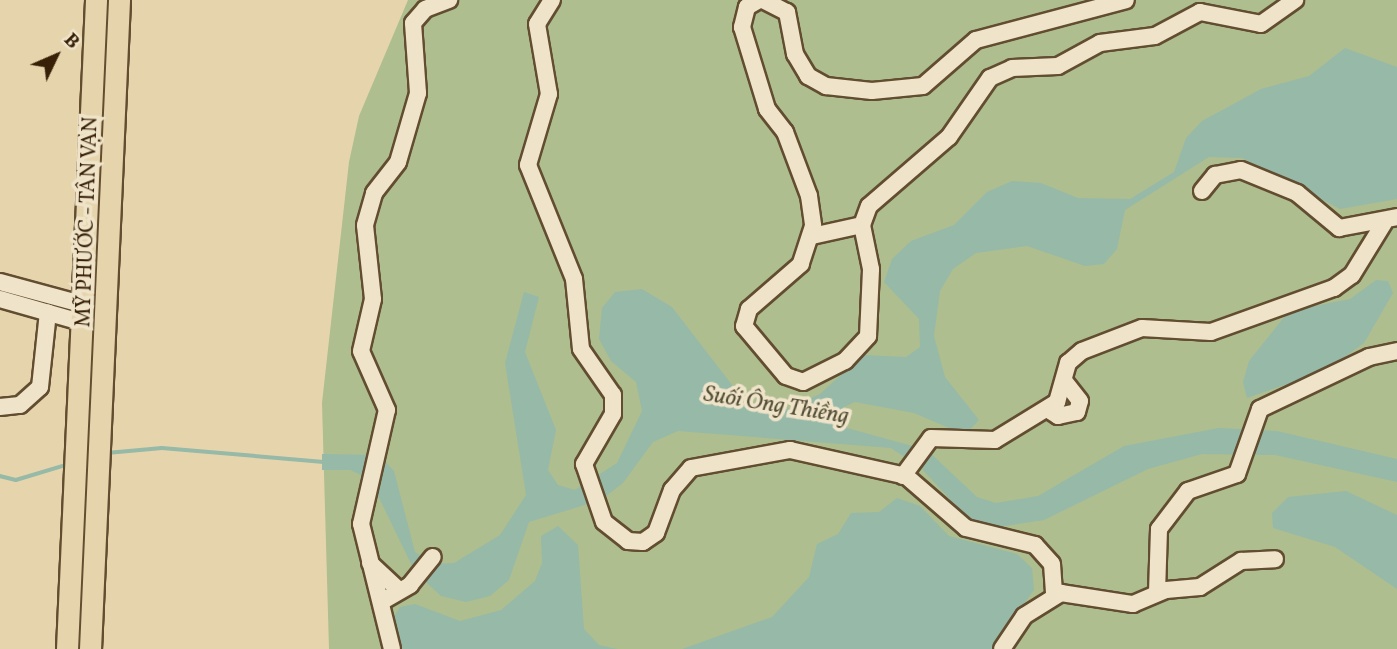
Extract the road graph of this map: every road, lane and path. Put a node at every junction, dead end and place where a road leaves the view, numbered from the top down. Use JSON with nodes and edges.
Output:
{"nodes":[{"id":1,"x":96,"y":0,"type":"edge"},
{"id":2,"x":119,"y":0,"type":"edge"},
{"id":3,"x":449,"y":0,"type":"edge"},
{"id":4,"x":552,"y":0,"type":"edge"},
{"id":5,"x":763,"y":0,"type":"edge"},
{"id":6,"x":1126,"y":0,"type":"edge"},
{"id":7,"x":1295,"y":0,"type":"edge"},
{"id":8,"x":1202,"y":191,"type":"dead end"},
{"id":9,"x":1390,"y":220,"type":"edge"},
{"id":10,"x":862,"y":225,"type":"junction"},
{"id":11,"x":812,"y":236,"type":"junction"},
{"id":12,"x":0,"y":282,"type":"edge"},
{"id":13,"x":0,"y":299,"type":"edge"},
{"id":14,"x":48,"y":312,"type":"junction"},
{"id":15,"x":84,"y":314,"type":"junction"},
{"id":16,"x":1397,"y":351,"type":"edge"},
{"id":17,"x":0,"y":407,"type":"edge"},
{"id":18,"x":903,"y":476,"type":"junction"},
{"id":19,"x":433,"y":557,"type":"dead end"},
{"id":20,"x":1275,"y":559,"type":"dead end"},
{"id":21,"x":370,"y":564,"type":"junction"},
{"id":22,"x":399,"y":590,"type":"junction"},
{"id":23,"x":1157,"y":593,"type":"junction"},
{"id":24,"x":1054,"y":596,"type":"junction"},
{"id":25,"x":381,"y":602,"type":"junction"},
{"id":26,"x":67,"y":649,"type":"edge"},
{"id":27,"x":90,"y":649,"type":"edge"},
{"id":28,"x":392,"y":649,"type":"edge"},
{"id":29,"x":1002,"y":649,"type":"edge"}],
"edges":[{"from":1,"to":15,"type":"main road","name":"MỸ PHƯỚC - TÂN VẠN"},
{"from":2,"to":27,"type":"main road","name":"MỸ PHƯỚC - TÂN VẠN"},
{"from":3,"to":21,"type":"street"},
{"from":4,"to":18,"type":"street"},
{"from":5,"to":6,"type":"street"},
{"from":5,"to":11,"type":"street"},
{"from":7,"to":10,"type":"street"},
{"from":8,"to":9,"type":"street"},
{"from":9,"to":18,"type":"street"},
{"from":10,"to":11,"type":"street"},
{"from":10,"to":11,"type":"street"},
{"from":12,"to":15,"type":"street"},
{"from":13,"to":14,"type":"street"},
{"from":14,"to":15,"type":"street"},
{"from":14,"to":17,"type":"street"},
{"from":15,"to":26,"type":"main road","name":"MỸ PHƯỚC - TÂN VẠN"},
{"from":16,"to":23,"type":"street"},
{"from":18,"to":24,"type":"street"},
{"from":19,"to":22,"type":"street"},
{"from":20,"to":23,"type":"street"},
{"from":21,"to":22,"type":"street"},
{"from":21,"to":25,"type":"street"},
{"from":22,"to":25,"type":"street"},
{"from":23,"to":24,"type":"street"},
{"from":24,"to":29,"type":"street"},
{"from":25,"to":28,"type":"street"}]}
